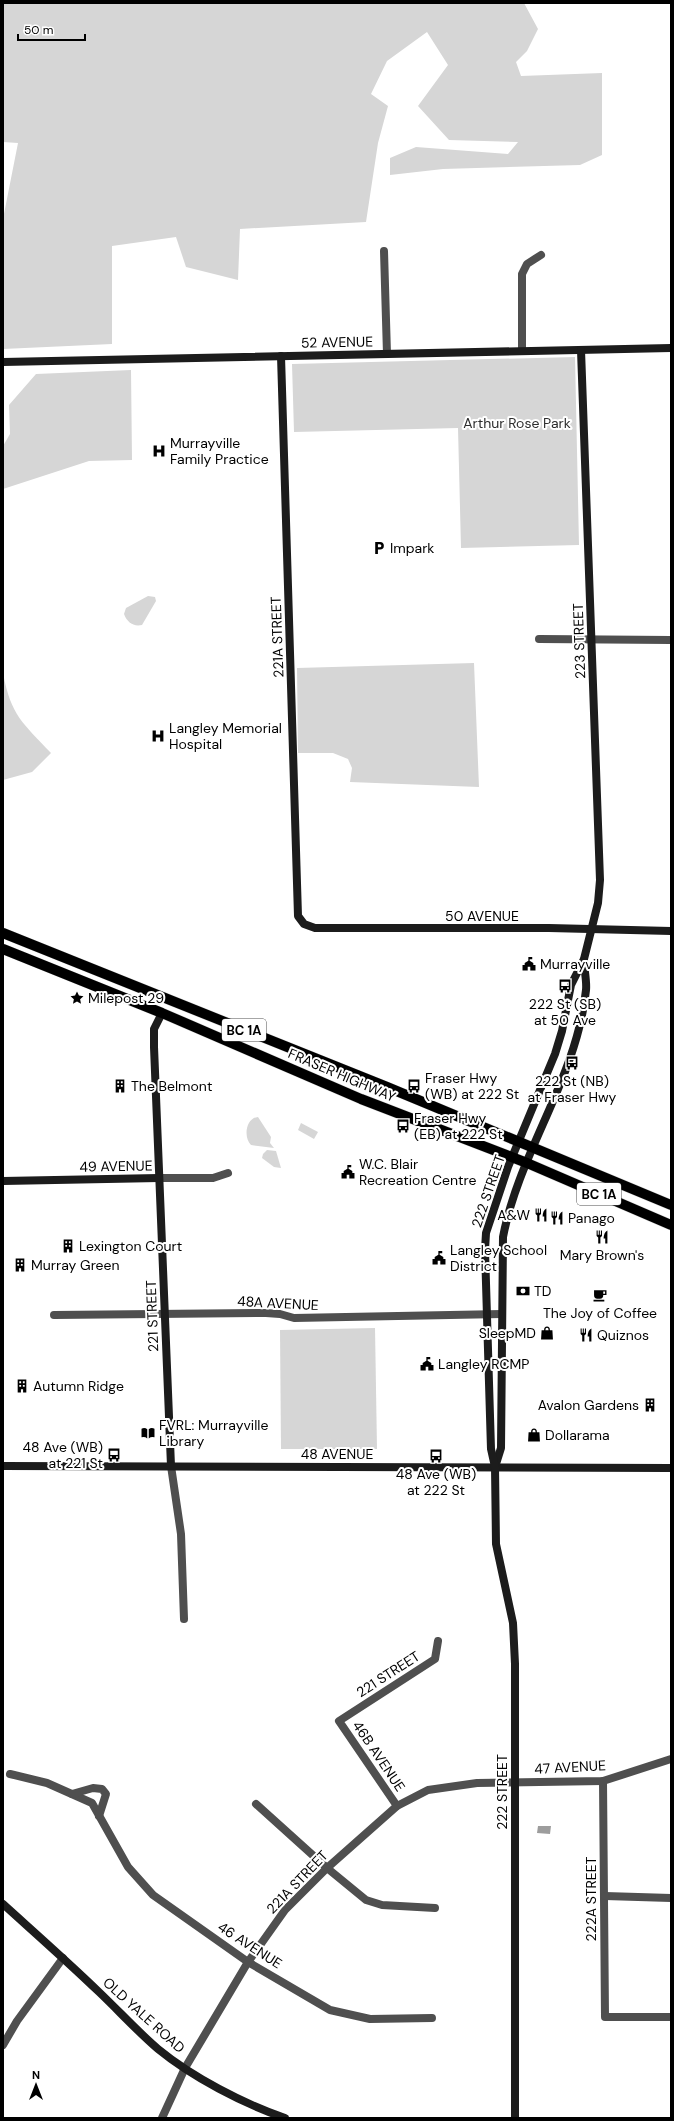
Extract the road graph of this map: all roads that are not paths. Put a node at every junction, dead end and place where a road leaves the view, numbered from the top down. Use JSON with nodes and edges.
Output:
{"nodes":[{"id":1,"x":384,"y":251,"type":"dead end"},
{"id":2,"x":541,"y":255,"type":"dead end"},
{"id":3,"x":671,"y":348,"type":"edge"},
{"id":4,"x":581,"y":350,"type":"junction"},
{"id":5,"x":522,"y":351,"type":"junction"},
{"id":6,"x":387,"y":354,"type":"junction"},
{"id":7,"x":281,"y":356,"type":"junction"},
{"id":8,"x":3,"y":362,"type":"edge"},
{"id":9,"x":592,"y":638,"type":"junction"},
{"id":10,"x":540,"y":639,"type":"dead end"},
{"id":11,"x":671,"y":640,"type":"edge"},
{"id":12,"x":298,"y":916,"type":"joint"},
{"id":13,"x":590,"y":931,"type":"junction"},
{"id":14,"x":671,"y":931,"type":"edge"},
{"id":15,"x":3,"y":933,"type":"edge"},
{"id":16,"x":3,"y":949,"type":"edge"},
{"id":17,"x":584,"y":959,"type":"junction"},
{"id":18,"x":162,"y":1013,"type":"junction"},
{"id":19,"x":518,"y":1142,"type":"junction"},
{"id":20,"x":533,"y":1148,"type":"junction"},
{"id":21,"x":512,"y":1157,"type":"junction"},
{"id":22,"x":527,"y":1163,"type":"junction"},
{"id":23,"x":228,"y":1173,"type":"dead end"},
{"id":24,"x":159,"y":1178,"type":"junction"},
{"id":25,"x":3,"y":1181,"type":"edge"},
{"id":26,"x":671,"y":1205,"type":"edge"},
{"id":27,"x":671,"y":1225,"type":"edge"},
{"id":28,"x":165,"y":1314,"type":"junction"},
{"id":29,"x":486,"y":1314,"type":"junction"},
{"id":30,"x":502,"y":1314,"type":"junction"},
{"id":31,"x":54,"y":1315,"type":"dead end"},
{"id":32,"x":3,"y":1466,"type":"edge"},
{"id":33,"x":171,"y":1466,"type":"junction"},
{"id":34,"x":495,"y":1467,"type":"junction"},
{"id":35,"x":671,"y":1468,"type":"edge"},
{"id":36,"x":184,"y":1619,"type":"dead end"},
{"id":37,"x":438,"y":1641,"type":"dead end"},
{"id":38,"x":339,"y":1721,"type":"joint"},
{"id":39,"x":671,"y":1759,"type":"edge"},
{"id":40,"x":10,"y":1774,"type":"dead end"},
{"id":41,"x":603,"y":1781,"type":"junction"},
{"id":42,"x":515,"y":1783,"type":"junction"},
{"id":43,"x":72,"y":1794,"type":"junction"},
{"id":44,"x":256,"y":1804,"type":"dead end"},
{"id":45,"x":397,"y":1806,"type":"junction"},
{"id":46,"x":100,"y":1816,"type":"junction"},
{"id":47,"x":327,"y":1868,"type":"junction"},
{"id":48,"x":605,"y":1896,"type":"junction"},
{"id":49,"x":671,"y":1898,"type":"edge"},
{"id":50,"x":3,"y":1904,"type":"edge"},
{"id":51,"x":436,"y":1908,"type":"dead end"},
{"id":52,"x":63,"y":1958,"type":"junction"},
{"id":53,"x":248,"y":1962,"type":"junction"},
{"id":54,"x":671,"y":2017,"type":"edge"},
{"id":55,"x":432,"y":2018,"type":"dead end"},
{"id":56,"x":3,"y":2045,"type":"edge"},
{"id":57,"x":185,"y":2068,"type":"junction"},
{"id":58,"x":162,"y":2118,"type":"edge"},
{"id":59,"x":286,"y":2118,"type":"edge"},
{"id":60,"x":515,"y":2118,"type":"edge"}],
"edges":[{"from":1,"to":6,"type":"street"},
{"from":2,"to":5,"type":"street"},
{"from":3,"to":4,"type":"street","name":"52 AVENUE"},
{"from":4,"to":5,"type":"street","name":"52 AVENUE"},
{"from":4,"to":9,"type":"street","name":"223 STREET"},
{"from":5,"to":6,"type":"street","name":"52 AVENUE"},
{"from":6,"to":7,"type":"street","name":"52 AVENUE"},
{"from":7,"to":8,"type":"street","name":"52 AVENUE"},
{"from":7,"to":12,"type":"street","name":"221A STREET"},
{"from":9,"to":10,"type":"street"},
{"from":9,"to":11,"type":"street"},
{"from":9,"to":13,"type":"street","name":"223 STREET"},
{"from":12,"to":13,"type":"street","name":"50 AVENUE"},
{"from":13,"to":14,"type":"street","name":"50 AVENUE"},
{"from":13,"to":17,"type":"street","name":"222 STREET"},
{"from":15,"to":19,"type":"main road","name":"FRASER HIGHWAY","number":"BC 1A"},
{"from":16,"to":18,"type":"main road","name":"FRASER HIGHWAY","number":"BC 1A"},
{"from":17,"to":19,"type":"street","name":"222 STREET"},
{"from":17,"to":20,"type":"street","name":"222 STREET"},
{"from":18,"to":21,"type":"main road","name":"FRASER HIGHWAY","number":"BC 1A"},
{"from":18,"to":24,"type":"street","name":"221 STREET"},
{"from":19,"to":20,"type":"main road","name":"FRASER HIGHWAY","number":"BC 1A"},
{"from":19,"to":21,"type":"street","name":"222 STREET"},
{"from":20,"to":22,"type":"street","name":"222 STREET"},
{"from":20,"to":26,"type":"main road","name":"FRASER HIGHWAY","number":"BC 1A"},
{"from":21,"to":22,"type":"main road","name":"FRASER HIGHWAY","number":"BC 1A"},
{"from":21,"to":29,"type":"street","name":"222 STREET"},
{"from":22,"to":27,"type":"main road","name":"FRASER HIGHWAY","number":"BC 1A"},
{"from":22,"to":30,"type":"street","name":"222 STREET"},
{"from":23,"to":24,"type":"street","name":"49 AVENUE"},
{"from":24,"to":25,"type":"street","name":"49 AVENUE"},
{"from":24,"to":28,"type":"street","name":"221 STREET"},
{"from":28,"to":29,"type":"street","name":"48A AVENUE"},
{"from":28,"to":31,"type":"street","name":"48A AVENUE"},
{"from":28,"to":33,"type":"street","name":"221 STREET"},
{"from":29,"to":30,"type":"street","name":"48A AVENUE"},
{"from":29,"to":34,"type":"street","name":"222 STREET"},
{"from":30,"to":34,"type":"street","name":"222 STREET"},
{"from":32,"to":33,"type":"street","name":"48 AVENUE"},
{"from":33,"to":34,"type":"street","name":"48 AVENUE"},
{"from":33,"to":36,"type":"street","name":"221 STREET"},
{"from":34,"to":35,"type":"street","name":"48 AVENUE"},
{"from":34,"to":42,"type":"street","name":"222 STREET"},
{"from":37,"to":38,"type":"street","name":"221 STREET"},
{"from":38,"to":45,"type":"street","name":"46B AVENUE"},
{"from":39,"to":41,"type":"street","name":"47 AVENUE"},
{"from":40,"to":43,"type":"street","name":"46 AVENUE"},
{"from":41,"to":42,"type":"street","name":"47 AVENUE"},
{"from":41,"to":48,"type":"street","name":"222A STREET"},
{"from":42,"to":45,"type":"street","name":"221A STREET"},
{"from":42,"to":60,"type":"street","name":"222 STREET"},
{"from":43,"to":46,"type":"street","name":"46 AVENUE"},
{"from":43,"to":46,"type":"street"},
{"from":44,"to":47,"type":"street"},
{"from":45,"to":47,"type":"street","name":"221A STREET"},
{"from":46,"to":53,"type":"street","name":"46 AVENUE"},
{"from":47,"to":51,"type":"street"},
{"from":47,"to":53,"type":"street","name":"221A STREET"},
{"from":48,"to":49,"type":"street"},
{"from":48,"to":54,"type":"street","name":"222A STREET"},
{"from":50,"to":52,"type":"street","name":"OLD YALE ROAD"},
{"from":52,"to":56,"type":"street"},
{"from":52,"to":57,"type":"street","name":"OLD YALE ROAD"},
{"from":53,"to":55,"type":"street","name":"46 AVENUE"},
{"from":53,"to":57,"type":"street","name":"221A STREET"},
{"from":57,"to":58,"type":"street","name":"221A STREET"},
{"from":57,"to":59,"type":"street","name":"OLD YALE ROAD"}]}
